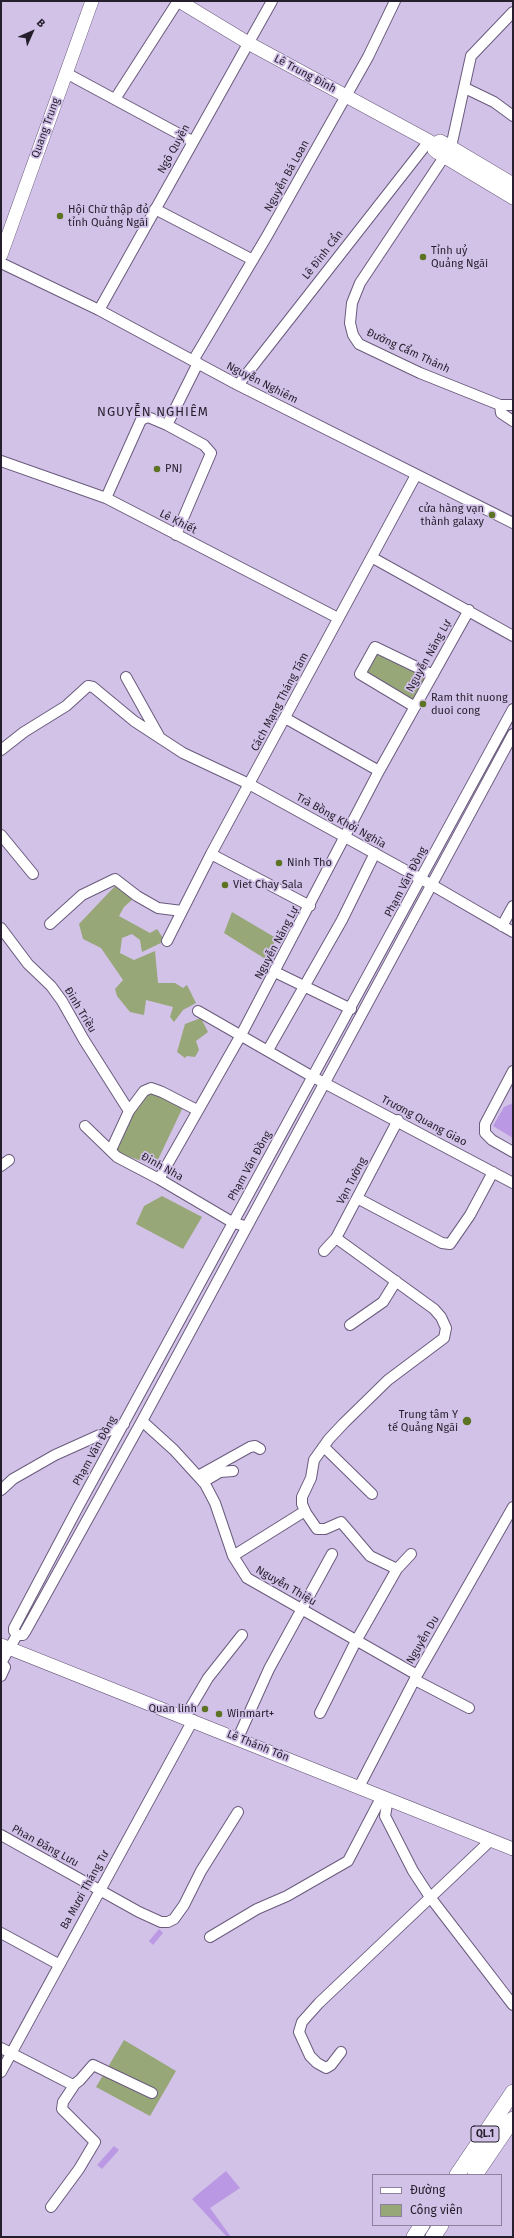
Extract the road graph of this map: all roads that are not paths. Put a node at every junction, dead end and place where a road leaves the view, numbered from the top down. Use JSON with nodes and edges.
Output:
{"nodes":[{"id":1,"x":92,"y":1,"type":"edge"},
{"id":2,"x":178,"y":1,"type":"edge"},
{"id":3,"x":272,"y":1,"type":"edge"},
{"id":4,"x":393,"y":2,"type":"edge"},
{"id":5,"x":513,"y":12,"type":"edge"},
{"id":6,"x":250,"y":44,"type":"junction"},
{"id":7,"x":66,"y":73,"type":"junction"},
{"id":8,"x":466,"y":88,"type":"junction"},
{"id":9,"x":346,"y":95,"type":"junction"},
{"id":10,"x":116,"y":99,"type":"junction"},
{"id":11,"x":513,"y":116,"type":"edge"},
{"id":12,"x":192,"y":141,"type":"junction"},
{"id":13,"x":431,"y":142,"type":"junction"},
{"id":14,"x":448,"y":152,"type":"junction"},
{"id":15,"x":505,"y":181,"type":"edge"},
{"id":16,"x":513,"y":198,"type":"edge"},
{"id":17,"x":155,"y":209,"type":"junction"},
{"id":18,"x":1,"y":255,"type":"edge"},
{"id":19,"x":253,"y":260,"type":"junction"},
{"id":20,"x":1,"y":263,"type":"edge"},
{"id":21,"x":99,"y":310,"type":"junction"},
{"id":22,"x":196,"y":361,"type":"junction"},
{"id":23,"x":238,"y":385,"type":"junction"},
{"id":24,"x":500,"y":404,"type":"junction"},
{"id":25,"x":513,"y":405,"type":"edge"},
{"id":26,"x":513,"y":421,"type":"edge"},
{"id":27,"x":167,"y":425,"type":"junction"},
{"id":28,"x":1,"y":461,"type":"edge"},
{"id":29,"x":416,"y":475,"type":"junction"},
{"id":30,"x":106,"y":498,"type":"junction"},
{"id":31,"x":513,"y":524,"type":"edge"},
{"id":32,"x":176,"y":535,"type":"junction"},
{"id":33,"x":373,"y":558,"type":"junction"},
{"id":34,"x":469,"y":610,"type":"junction"},
{"id":35,"x":338,"y":618,"type":"junction"},
{"id":36,"x":513,"y":636,"type":"edge"},
{"id":37,"x":433,"y":675,"type":"junction"},
{"id":38,"x":126,"y":677,"type":"dead end"},
{"id":39,"x":415,"y":707,"type":"junction"},
{"id":40,"x":513,"y":709,"type":"edge"},
{"id":41,"x":285,"y":718,"type":"junction"},
{"id":42,"x":501,"y":731,"type":"junction"},
{"id":43,"x":512,"y":736,"type":"edge"},
{"id":44,"x":160,"y":739,"type":"junction"},
{"id":45,"x":1,"y":750,"type":"edge"},
{"id":46,"x":380,"y":770,"type":"junction"},
{"id":47,"x":249,"y":784,"type":"junction"},
{"id":48,"x":1,"y":835,"type":"edge"},
{"id":49,"x":345,"y":837,"type":"junction"},
{"id":50,"x":375,"y":853,"type":"junction"},
{"id":51,"x":211,"y":854,"type":"junction"},
{"id":52,"x":33,"y":874,"type":"dead end"},
{"id":53,"x":421,"y":879,"type":"junction"},
{"id":54,"x":432,"y":885,"type":"junction"},
{"id":55,"x":310,"y":906,"type":"junction"},
{"id":56,"x":513,"y":906,"type":"edge"},
{"id":57,"x":182,"y":911,"type":"junction"},
{"id":58,"x":50,"y":924,"type":"dead end"},
{"id":59,"x":502,"y":926,"type":"junction"},
{"id":60,"x":1,"y":928,"type":"edge"},
{"id":61,"x":513,"y":932,"type":"edge"},
{"id":62,"x":167,"y":941,"type":"dead end"},
{"id":63,"x":275,"y":972,"type":"junction"},
{"id":64,"x":304,"y":986,"type":"junction"},
{"id":65,"x":351,"y":1009,"type":"junction"},
{"id":66,"x":198,"y":1012,"type":"dead end"},
{"id":67,"x":241,"y":1035,"type":"junction"},
{"id":68,"x":268,"y":1050,"type":"junction"},
{"id":69,"x":513,"y":1071,"type":"edge"},
{"id":70,"x":313,"y":1077,"type":"junction"},
{"id":71,"x":324,"y":1082,"type":"junction"},
{"id":72,"x":197,"y":1110,"type":"junction"},
{"id":73,"x":129,"y":1111,"type":"junction"},
{"id":74,"x":398,"y":1120,"type":"junction"},
{"id":75,"x":85,"y":1126,"type":"dead end"},
{"id":76,"x":111,"y":1150,"type":"junction"},
{"id":77,"x":513,"y":1152,"type":"edge"},
{"id":78,"x":493,"y":1172,"type":"junction"},
{"id":79,"x":159,"y":1178,"type":"junction"},
{"id":80,"x":513,"y":1183,"type":"edge"},
{"id":81,"x":357,"y":1198,"type":"junction"},
{"id":82,"x":232,"y":1222,"type":"junction"},
{"id":83,"x":247,"y":1227,"type":"junction"},
{"id":84,"x":336,"y":1238,"type":"junction"},
{"id":85,"x":324,"y":1250,"type":"dead end"},
{"id":86,"x":396,"y":1281,"type":"junction"},
{"id":87,"x":350,"y":1325,"type":"dead end"},
{"id":88,"x":155,"y":1366,"type":"junction"},
{"id":89,"x":167,"y":1372,"type":"junction"},
{"id":90,"x":142,"y":1421,"type":"junction"},
{"id":91,"x":124,"y":1424,"type":"junction"},
{"id":92,"x":324,"y":1446,"type":"junction"},
{"id":93,"x":260,"y":1449,"type":"dead end"},
{"id":94,"x":233,"y":1471,"type":"dead end"},
{"id":95,"x":200,"y":1479,"type":"junction"},
{"id":96,"x":1,"y":1490,"type":"edge"},
{"id":97,"x":372,"y":1494,"type":"dead end"},
{"id":98,"x":513,"y":1507,"type":"edge"},
{"id":99,"x":77,"y":1509,"type":"junction"},
{"id":100,"x":305,"y":1511,"type":"junction"},
{"id":101,"x":89,"y":1516,"type":"junction"},
{"id":102,"x":332,"y":1554,"type":"dead end"},
{"id":103,"x":411,"y":1554,"type":"dead end"},
{"id":104,"x":234,"y":1556,"type":"junction"},
{"id":105,"x":397,"y":1569,"type":"junction"},
{"id":106,"x":302,"y":1610,"type":"junction"},
{"id":107,"x":17,"y":1635,"type":"junction"},
{"id":108,"x":242,"y":1635,"type":"dead end"},
{"id":109,"x":356,"y":1641,"type":"junction"},
{"id":110,"x":5,"y":1647,"type":"edge"},
{"id":111,"x":1,"y":1662,"type":"edge"},
{"id":112,"x":1,"y":1676,"type":"edge"},
{"id":113,"x":416,"y":1677,"type":"junction"},
{"id":114,"x":470,"y":1708,"type":"dead end"},
{"id":115,"x":320,"y":1713,"type":"dead end"},
{"id":116,"x":189,"y":1719,"type":"junction"},
{"id":117,"x":238,"y":1738,"type":"junction"},
{"id":118,"x":359,"y":1787,"type":"junction"},
{"id":119,"x":384,"y":1798,"type":"junction"},
{"id":120,"x":238,"y":1812,"type":"dead end"},
{"id":121,"x":1,"y":1836,"type":"edge"},
{"id":122,"x":491,"y":1840,"type":"junction"},
{"id":123,"x":513,"y":1849,"type":"edge"},
{"id":124,"x":99,"y":1889,"type":"junction"},
{"id":125,"x":430,"y":1897,"type":"junction"},
{"id":126,"x":1,"y":1933,"type":"edge"},
{"id":127,"x":210,"y":1937,"type":"dead end"},
{"id":128,"x":58,"y":1964,"type":"junction"},
{"id":129,"x":513,"y":2005,"type":"edge"},
{"id":130,"x":1,"y":2048,"type":"edge"},
{"id":131,"x":341,"y":2052,"type":"dead end"},
{"id":132,"x":12,"y":2054,"type":"junction"},
{"id":133,"x":1,"y":2072,"type":"edge"},
{"id":134,"x":75,"y":2084,"type":"junction"},
{"id":135,"x":513,"y":2092,"type":"edge"},
{"id":136,"x":152,"y":2093,"type":"dead end"},
{"id":137,"x":513,"y":2118,"type":"edge"},
{"id":138,"x":457,"y":2174,"type":"edge"},
{"id":139,"x":476,"y":2174,"type":"edge"},
{"id":140,"x":51,"y":2207,"type":"dead end"},
{"id":141,"x":421,"y":2226,"type":"edge"},
{"id":142,"x":440,"y":2226,"type":"edge"},
{"id":143,"x":414,"y":2237,"type":"edge"},
{"id":144,"x":433,"y":2237,"type":"edge"}],
"edges":[{"from":1,"to":7,"type":"main road","name":"Quang Trung"},
{"from":2,"to":6,"type":"main road","name":"Lê Trung Đình"},
{"from":2,"to":10,"type":"street"},
{"from":3,"to":6,"type":"street","name":"Ngô Quyền"},
{"from":4,"to":9,"type":"street","name":"Nguyễn Bá Loan"},
{"from":5,"to":8,"type":"street","name":"Đường Cẩm Thành"},
{"from":6,"to":9,"type":"main road","name":"Lê Trung Đình"},
{"from":6,"to":12,"type":"street","name":"Ngô Quyền"},
{"from":7,"to":10,"type":"street"},
{"from":7,"to":18,"type":"main road","name":"Quang Trung"},
{"from":8,"to":11,"type":"street"},
{"from":8,"to":14,"type":"street","name":"Đường Cẩm Thành"},
{"from":9,"to":13,"type":"main road","name":"Lê Trung Đình"},
{"from":9,"to":19,"type":"street","name":"Nguyễn Bá Loan"},
{"from":10,"to":12,"type":"street"},
{"from":12,"to":17,"type":"street","name":"Ngô Quyền"},
{"from":13,"to":14,"type":"main road","name":"Lê Trung Đình"},
{"from":13,"to":23,"type":"street","name":"Lê Đình Cẩn"},
{"from":14,"to":15,"type":"main road","name":"Lê Trung Đình"},
{"from":14,"to":24,"type":"street","name":"Đường Cẩm Thành"},
{"from":15,"to":16,"type":"main road","name":"Lê Trung Đình"},
{"from":17,"to":19,"type":"street"},
{"from":17,"to":21,"type":"street","name":"Ngô Quyền"},
{"from":19,"to":22,"type":"street","name":"Nguyễn Bá Loan"},
{"from":20,"to":21,"type":"street","name":"Nguyễn Nghiêm"},
{"from":21,"to":22,"type":"street","name":"Nguyễn Nghiêm"},
{"from":22,"to":23,"type":"street","name":"Nguyễn Nghiêm"},
{"from":22,"to":27,"type":"street","name":"Nguyễn Bá Loan"},
{"from":23,"to":29,"type":"street","name":"Nguyễn Nghiêm"},
{"from":24,"to":25,"type":"street","name":"Đường Cẩm Thành"},
{"from":24,"to":26,"type":"street"},
{"from":27,"to":30,"type":"street"},
{"from":27,"to":32,"type":"street"},
{"from":28,"to":30,"type":"street","name":"Lê Khiết"},
{"from":29,"to":31,"type":"street","name":"Nguyễn Nghiêm"},
{"from":29,"to":33,"type":"street","name":"Cách Mạng Tháng Tám"},
{"from":30,"to":32,"type":"street","name":"Lê Khiết"},
{"from":32,"to":35,"type":"street","name":"Lê Khiết"},
{"from":33,"to":34,"type":"street"},
{"from":33,"to":35,"type":"street","name":"Cách Mạng Tháng Tám"},
{"from":34,"to":36,"type":"street"},
{"from":34,"to":37,"type":"street","name":"Nguyễn Năng Lự"},
{"from":35,"to":41,"type":"street","name":"Cách Mạng Tháng Tám"},
{"from":37,"to":39,"type":"street","name":"Nguyễn Năng Lự"},
{"from":37,"to":39,"type":"street"},
{"from":38,"to":44,"type":"street"},
{"from":39,"to":46,"type":"street","name":"Nguyễn Năng Lự"},
{"from":40,"to":42,"type":"street","name":"Phạm Văn Đồng"},
{"from":41,"to":46,"type":"street"},
{"from":41,"to":47,"type":"street","name":"Cách Mạng Tháng Tám"},
{"from":42,"to":43,"type":"street"},
{"from":42,"to":53,"type":"street","name":"Phạm Văn Đồng"},
{"from":43,"to":54,"type":"street","name":"Phạm Văn Đồng"},
{"from":44,"to":45,"type":"street","name":"Trà Bồng Khởi Nghĩa"},
{"from":44,"to":47,"type":"street","name":"Trà Bồng Khởi Nghĩa"},
{"from":46,"to":49,"type":"street","name":"Nguyễn Năng Lự"},
{"from":47,"to":49,"type":"street","name":"Trà Bồng Khởi Nghĩa"},
{"from":47,"to":51,"type":"street","name":"Cách Mạng Tháng Tám"},
{"from":48,"to":52,"type":"street"},
{"from":49,"to":50,"type":"street","name":"Trà Bồng Khởi Nghĩa"},
{"from":49,"to":55,"type":"street","name":"Nguyễn Năng Lự"},
{"from":50,"to":53,"type":"street","name":"Trà Bồng Khởi Nghĩa"},
{"from":50,"to":64,"type":"street"},
{"from":51,"to":55,"type":"street"},
{"from":51,"to":57,"type":"street","name":"Cách Mạng Tháng Tám"},
{"from":53,"to":54,"type":"street","name":"Trà Bồng Khởi Nghĩa"},
{"from":53,"to":65,"type":"street","name":"Phạm Văn Đồng"},
{"from":54,"to":59,"type":"street"},
{"from":54,"to":71,"type":"street","name":"Phạm Văn Đồng"},
{"from":55,"to":63,"type":"street","name":"Nguyễn Năng Lự"},
{"from":56,"to":59,"type":"street"},
{"from":57,"to":58,"type":"street"},
{"from":57,"to":62,"type":"street","name":"Cách Mạng Tháng Tám"},
{"from":59,"to":61,"type":"street"},
{"from":60,"to":73,"type":"street","name":"Đinh Triều"},
{"from":63,"to":64,"type":"street"},
{"from":63,"to":67,"type":"street","name":"Nguyễn Năng Lự"},
{"from":64,"to":65,"type":"street"},
{"from":64,"to":68,"type":"street"},
{"from":65,"to":70,"type":"street","name":"Phạm Văn Đồng"},
{"from":66,"to":67,"type":"street"},
{"from":67,"to":68,"type":"street"},
{"from":67,"to":72,"type":"street","name":"Nguyễn Năng Lự"},
{"from":68,"to":70,"type":"street"},
{"from":69,"to":77,"type":"street"},
{"from":70,"to":71,"type":"street","name":"Trương Quang Giao"},
{"from":70,"to":82,"type":"street","name":"Phạm Văn Đồng"},
{"from":71,"to":74,"type":"street","name":"Trương Quang Giao"},
{"from":71,"to":83,"type":"street","name":"Phạm Văn Đồng"},
{"from":72,"to":73,"type":"street"},
{"from":72,"to":79,"type":"street","name":"Nguyễn Năng Lự"},
{"from":73,"to":76,"type":"street"},
{"from":74,"to":78,"type":"street","name":"Trương Quang Giao"},
{"from":74,"to":81,"type":"street","name":"Vạn Tường"},
{"from":75,"to":76,"type":"street","name":"Đinh Nha"},
{"from":76,"to":79,"type":"street","name":"Đinh Nha"},
{"from":78,"to":80,"type":"street","name":"Trương Quang Giao"},
{"from":78,"to":81,"type":"street"},
{"from":79,"to":82,"type":"street","name":"Đinh Nha"},
{"from":81,"to":84,"type":"street","name":"Vạn Tường"},
{"from":82,"to":83,"type":"street","name":"Đinh Nha"},
{"from":82,"to":88,"type":"street","name":"Phạm Văn Đồng"},
{"from":83,"to":89,"type":"street","name":"Phạm Văn Đồng"},
{"from":84,"to":85,"type":"street","name":"Vạn Tường"},
{"from":84,"to":86,"type":"street"},
{"from":86,"to":87,"type":"street"},
{"from":86,"to":92,"type":"street"},
{"from":88,"to":89,"type":"street"},
{"from":88,"to":91,"type":"street","name":"Phạm Văn Đồng"},
{"from":89,"to":90,"type":"street","name":"Phạm Văn Đồng"},
{"from":90,"to":95,"type":"street","name":"Nguyễn Thiệu"},
{"from":90,"to":101,"type":"street","name":"Phạm Văn Đồng"},
{"from":91,"to":96,"type":"street"},
{"from":91,"to":99,"type":"street","name":"Phạm Văn Đồng"},
{"from":92,"to":97,"type":"street"},
{"from":92,"to":100,"type":"street"},
{"from":93,"to":95,"type":"street"},
{"from":94,"to":95,"type":"street"},
{"from":95,"to":104,"type":"street","name":"Nguyễn Thiệu"},
{"from":98,"to":113,"type":"street","name":"Nguyễn Du"},
{"from":99,"to":101,"type":"street"},
{"from":99,"to":107,"type":"street","name":"Phạm Văn Đồng"},
{"from":100,"to":104,"type":"street"},
{"from":100,"to":105,"type":"street"},
{"from":101,"to":107,"type":"street","name":"Phạm Văn Đồng"},
{"from":102,"to":106,"type":"street"},
{"from":103,"to":105,"type":"street"},
{"from":104,"to":106,"type":"street","name":"Nguyễn Thiệu"},
{"from":105,"to":109,"type":"street"},
{"from":106,"to":109,"type":"street","name":"Nguyễn Thiệu"},
{"from":106,"to":117,"type":"street"},
{"from":107,"to":110,"type":"street","name":"Phạm Văn Đồng"},
{"from":108,"to":116,"type":"street","name":"Ba Mươi Tháng Tư"},
{"from":109,"to":113,"type":"street","name":"Nguyễn Thiệu"},
{"from":109,"to":115,"type":"street"},
{"from":110,"to":111,"type":"street","name":"Phạm Văn Đồng"},
{"from":110,"to":116,"type":"main road","name":"Lê Thánh Tôn"},
{"from":111,"to":112,"type":"street","name":"Phạm Văn Đồng"},
{"from":113,"to":114,"type":"street","name":"Nguyễn Thiệu"},
{"from":113,"to":118,"type":"street","name":"Nguyễn Du"},
{"from":116,"to":117,"type":"main road","name":"Lê Thánh Tôn"},
{"from":116,"to":124,"type":"street","name":"Ba Mươi Tháng Tư"},
{"from":117,"to":118,"type":"main road","name":"Lê Thánh Tôn"},
{"from":118,"to":119,"type":"main road","name":"Lê Thánh Tôn"},
{"from":119,"to":122,"type":"main road","name":"Lê Thánh Tôn"},
{"from":119,"to":125,"type":"street"},
{"from":119,"to":127,"type":"street"},
{"from":120,"to":124,"type":"street","name":"Phan Đăng Lưu"},
{"from":121,"to":124,"type":"street","name":"Phan Đăng Lưu"},
{"from":122,"to":123,"type":"main road","name":"Lê Thánh Tôn"},
{"from":122,"to":125,"type":"street"},
{"from":124,"to":128,"type":"street","name":"Ba Mươi Tháng Tư"},
{"from":125,"to":129,"type":"street"},
{"from":125,"to":131,"type":"street"},
{"from":126,"to":128,"type":"street"},
{"from":128,"to":132,"type":"street","name":"Ba Mươi Tháng Tư"},
{"from":130,"to":132,"type":"street"},
{"from":132,"to":133,"type":"street","name":"Ba Mươi Tháng Tư"},
{"from":132,"to":134,"type":"street"},
{"from":134,"to":136,"type":"street"},
{"from":134,"to":140,"type":"street"},
{"from":135,"to":138,"type":"highway","number":"QL.1"},
{"from":137,"to":139,"type":"highway","number":"QL.1"},
{"from":141,"to":143,"type":"highway"},
{"from":142,"to":144,"type":"highway"}]}
